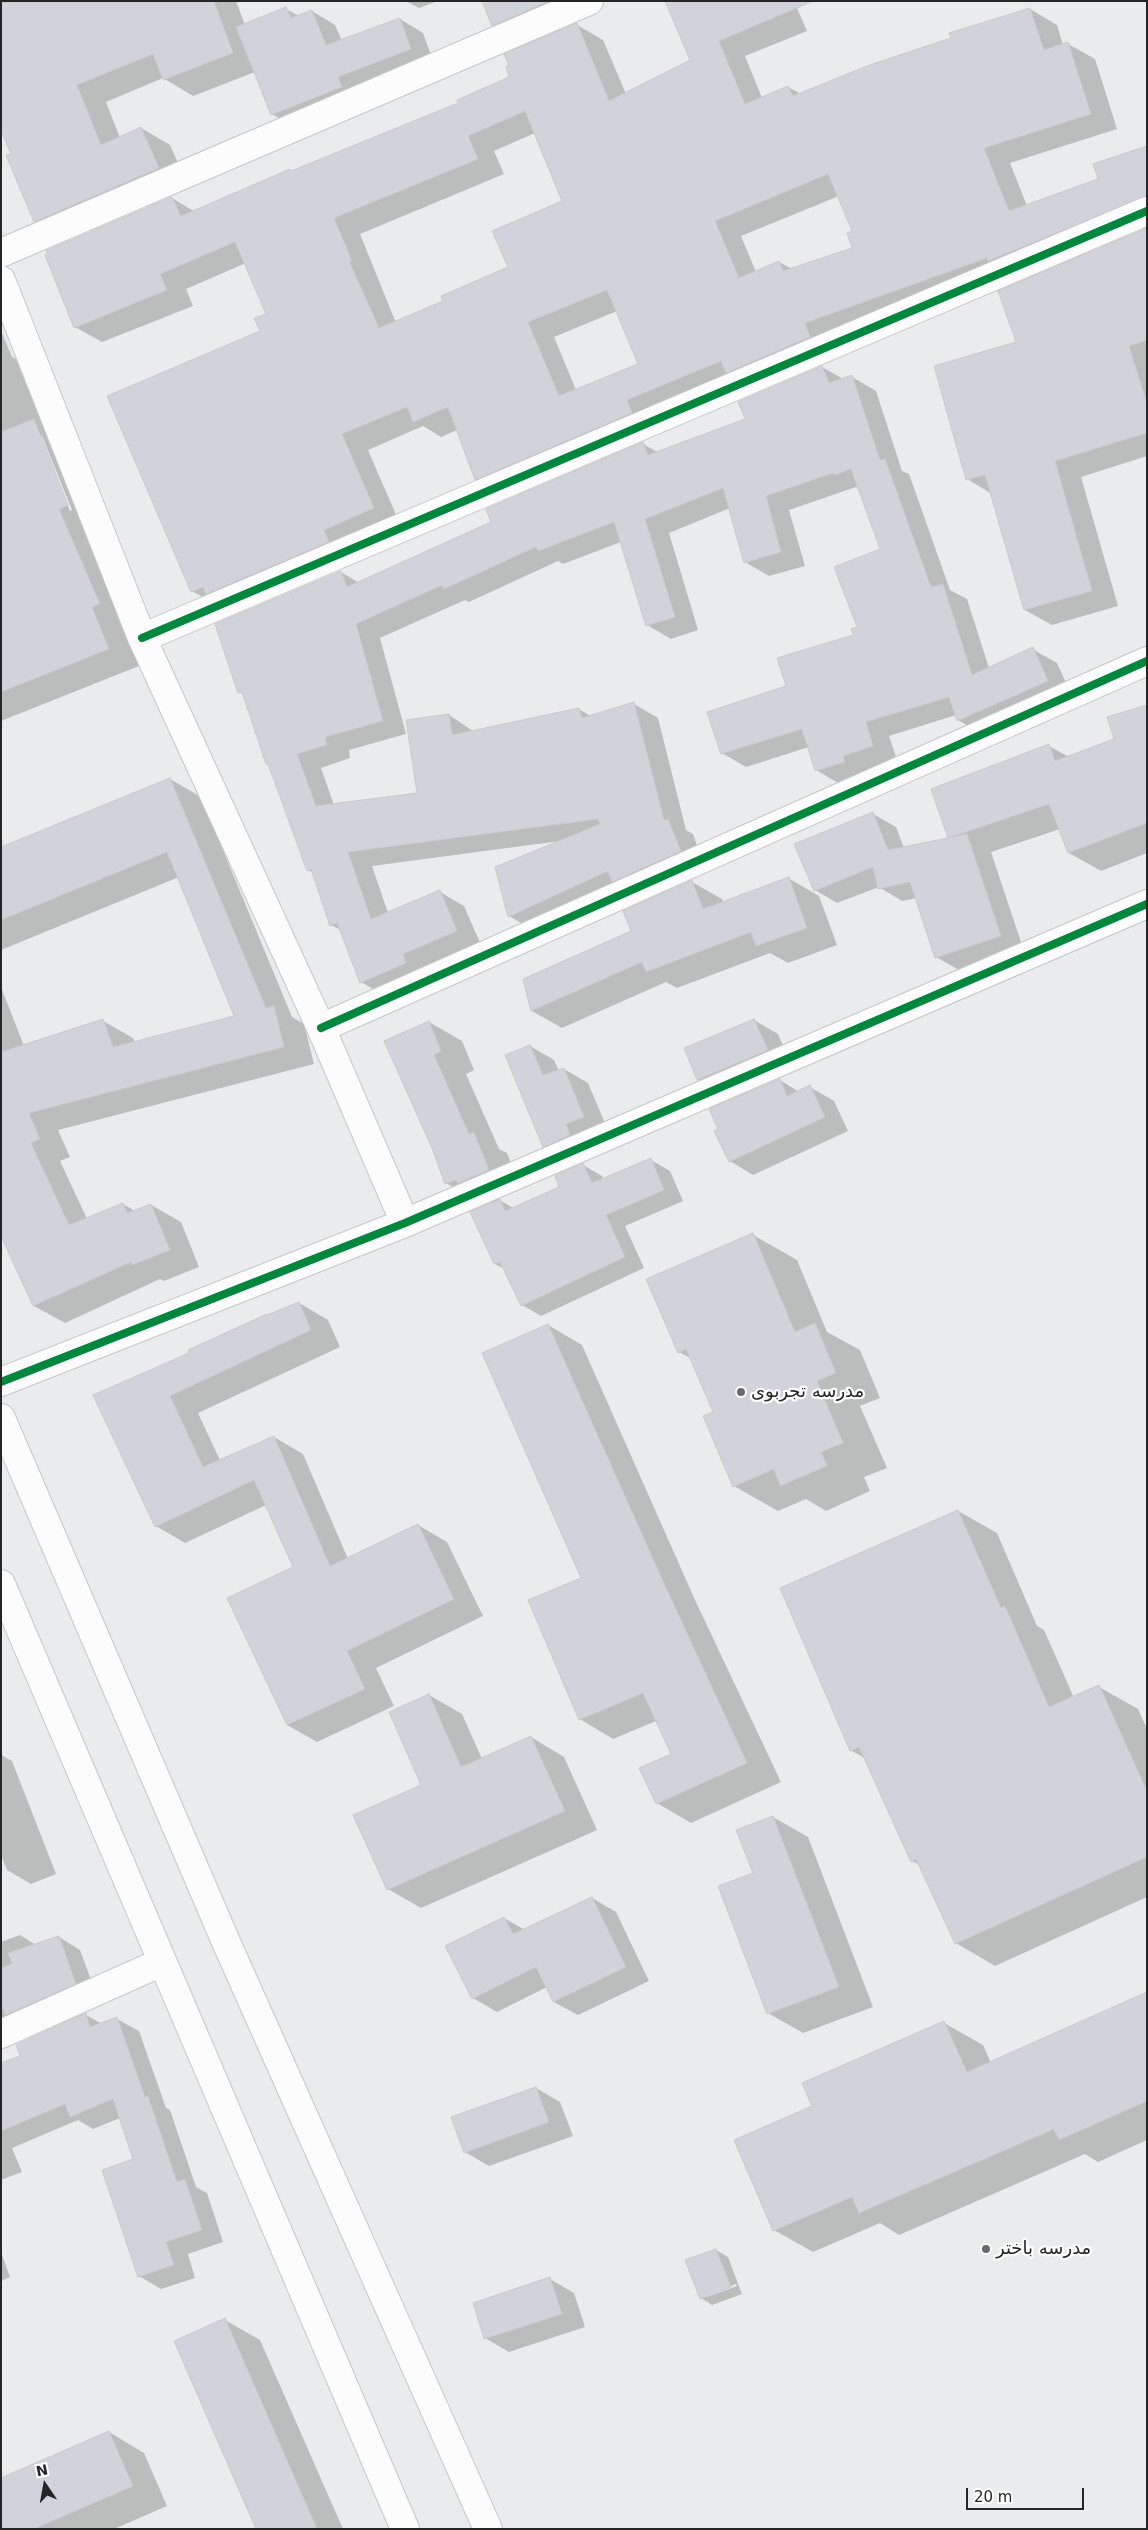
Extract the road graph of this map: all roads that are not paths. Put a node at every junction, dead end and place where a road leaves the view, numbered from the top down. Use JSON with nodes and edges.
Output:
{"nodes":[{"id":1,"x":589,"y":1,"type":"edge"},
{"id":2,"x":1147,"y":212,"type":"edge"},
{"id":3,"x":1,"y":253,"type":"edge"},
{"id":4,"x":1,"y":280,"type":"edge"},
{"id":5,"x":142,"y":638,"type":"junction"},
{"id":6,"x":1147,"y":661,"type":"edge"},
{"id":7,"x":1147,"y":904,"type":"edge"},
{"id":8,"x":321,"y":1028,"type":"junction"},
{"id":9,"x":405,"y":1223,"type":"junction"},
{"id":10,"x":1,"y":1382,"type":"edge"},
{"id":11,"x":1,"y":1418,"type":"edge"},
{"id":12,"x":1,"y":1584,"type":"edge"},
{"id":13,"x":162,"y":1962,"type":"junction"},
{"id":14,"x":1,"y":2034,"type":"edge"},
{"id":15,"x":405,"y":2529,"type":"edge"},
{"id":16,"x":488,"y":2529,"type":"edge"}],
"edges":[{"from":1,"to":3,"type":"street"},
{"from":2,"to":5,"type":"street"},
{"from":4,"to":5,"type":"street"},
{"from":5,"to":8,"type":"street"},
{"from":6,"to":8,"type":"street"},
{"from":7,"to":9,"type":"street"},
{"from":8,"to":9,"type":"street"},
{"from":9,"to":10,"type":"street"},
{"from":11,"to":16,"type":"street"},
{"from":12,"to":13,"type":"street"},
{"from":13,"to":14,"type":"street"},
{"from":13,"to":15,"type":"street"}]}
